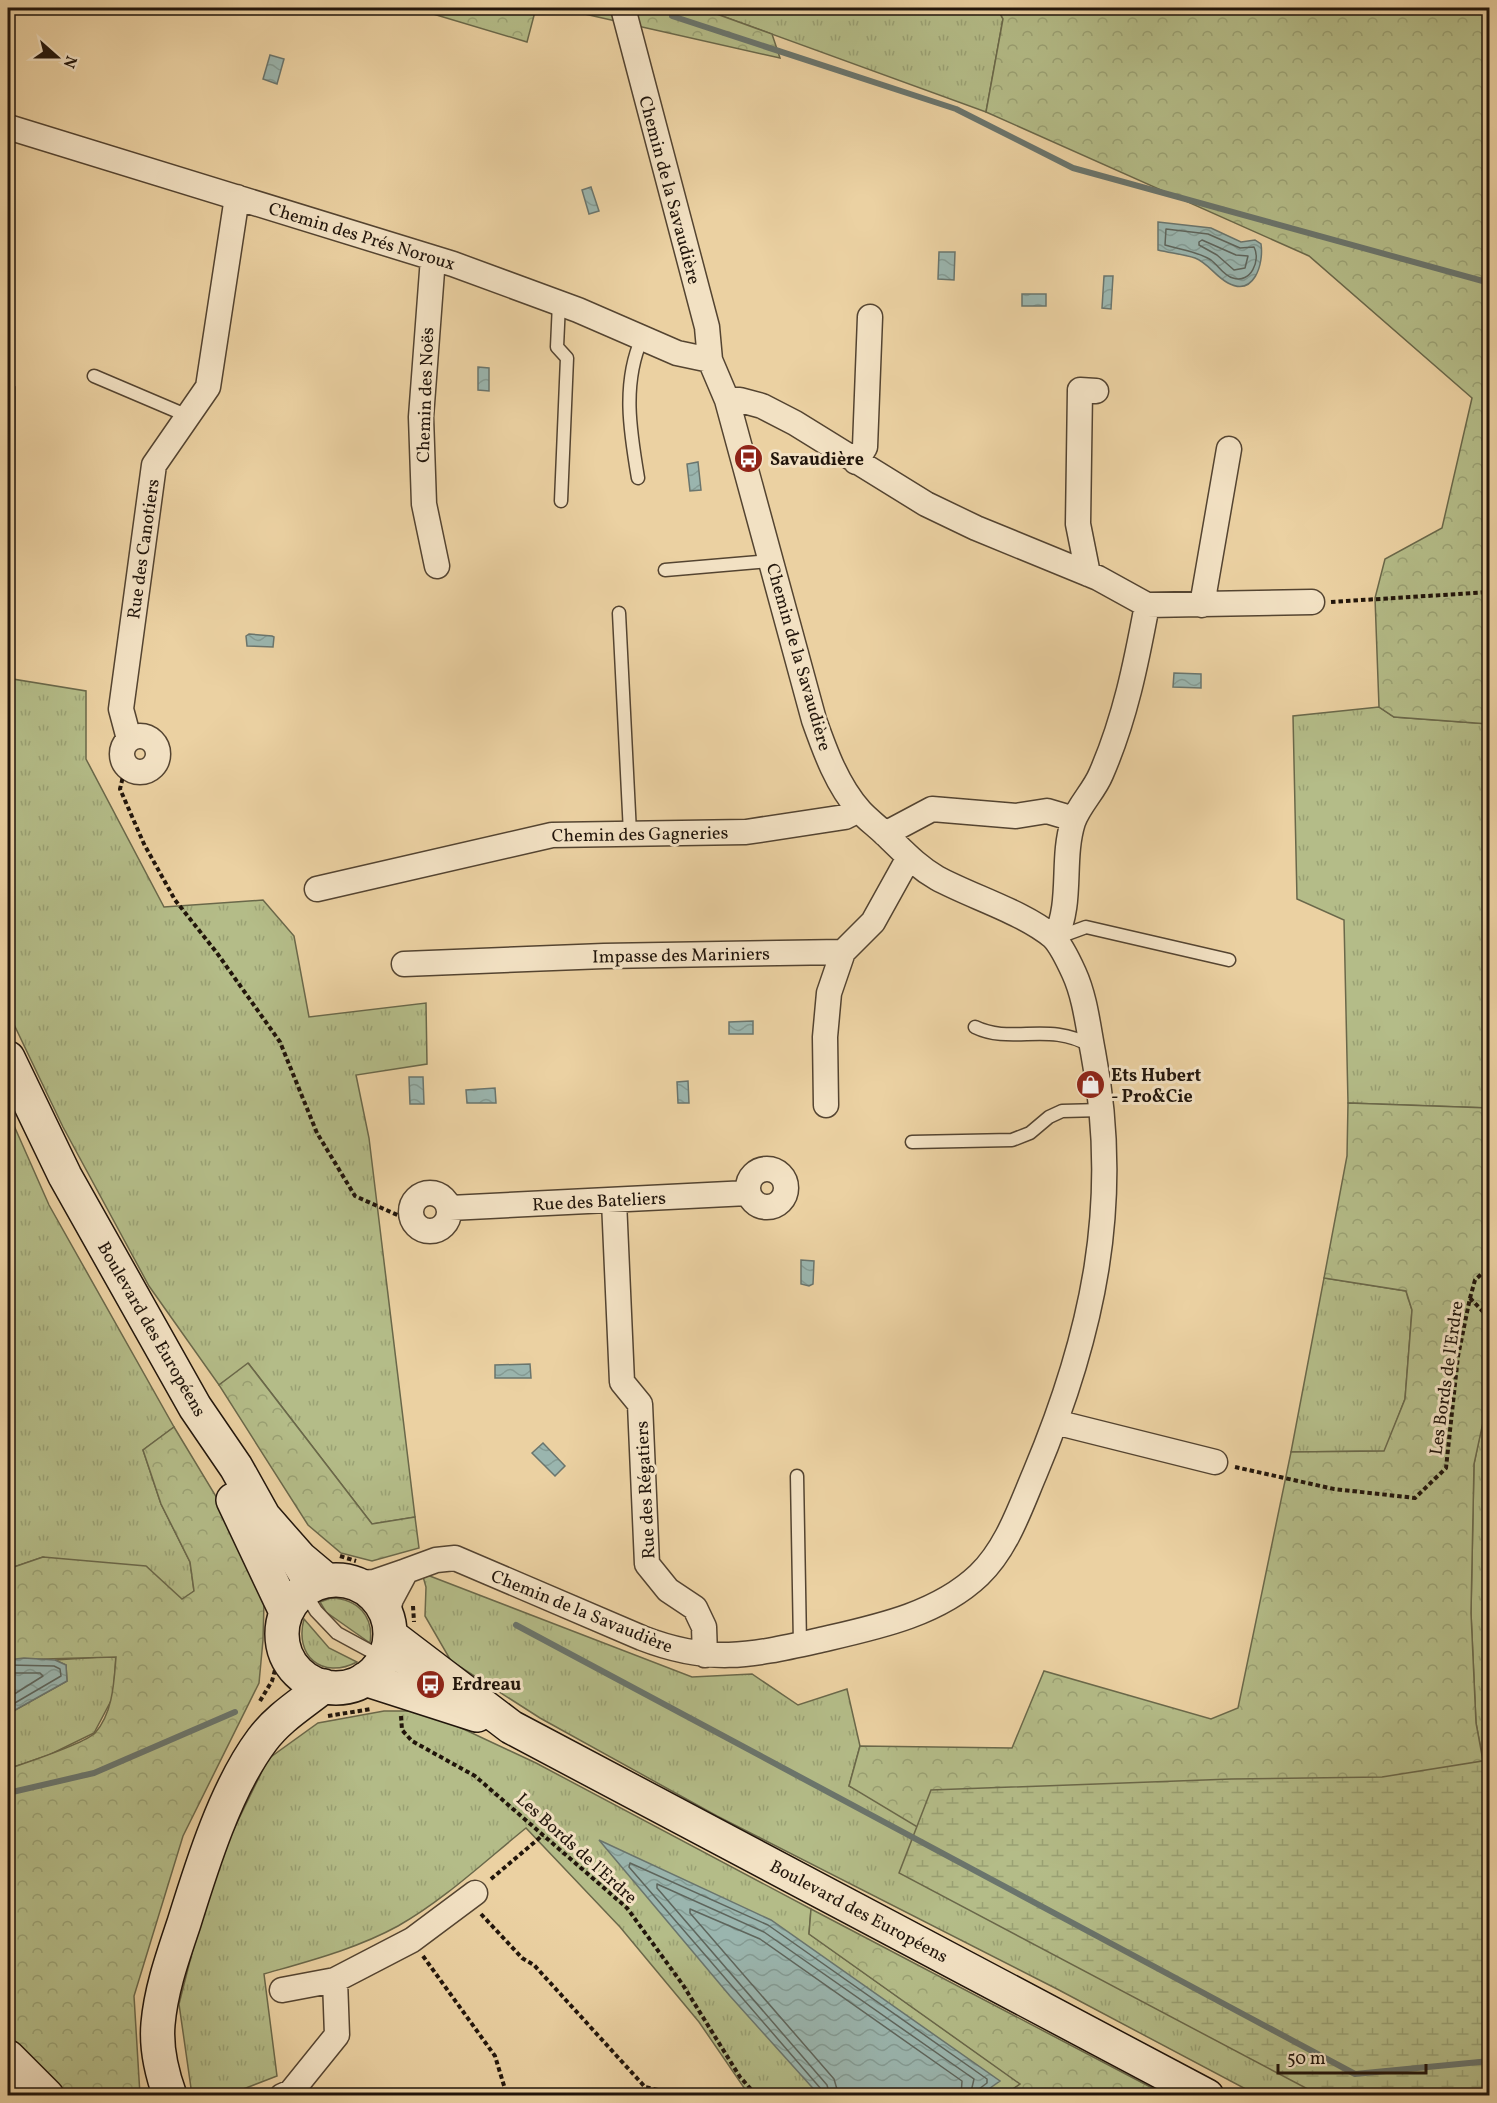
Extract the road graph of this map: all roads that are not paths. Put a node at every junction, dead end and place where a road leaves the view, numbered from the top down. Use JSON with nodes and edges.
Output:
{"nodes":[{"id":1,"x":623,"y":8,"type":"edge"},
{"id":2,"x":8,"y":127,"type":"edge"},
{"id":3,"x":237,"y":197,"type":"junction"},
{"id":4,"x":433,"y":258,"type":"junction"},
{"id":5,"x":559,"y":303,"type":"junction"},
{"id":6,"x":870,"y":317,"type":"dead end"},
{"id":7,"x":642,"y":338,"type":"junction"},
{"id":8,"x":711,"y":360,"type":"junction"},
{"id":9,"x":94,"y":376,"type":"dead end"},
{"id":10,"x":1080,"y":390,"type":"dead end"},
{"id":11,"x":727,"y":400,"type":"junction"},
{"id":12,"x":188,"y":416,"type":"junction"},
{"id":13,"x":1229,"y":449,"type":"dead end"},
{"id":14,"x":856,"y":462,"type":"junction"},
{"id":15,"x":638,"y":478,"type":"dead end"},
{"id":16,"x":561,"y":501,"type":"dead end"},
{"id":17,"x":771,"y":561,"type":"junction"},
{"id":18,"x":437,"y":566,"type":"dead end"},
{"id":19,"x":665,"y":570,"type":"dead end"},
{"id":20,"x":1088,"y":574,"type":"junction"},
{"id":21,"x":1312,"y":602,"type":"road end"},
{"id":22,"x":1202,"y":604,"type":"junction"},
{"id":23,"x":1147,"y":606,"type":"junction"},
{"id":24,"x":619,"y":613,"type":"dead end"},
{"id":25,"x":129,"y":739,"type":"junction"},
{"id":26,"x":859,"y":810,"type":"junction"},
{"id":27,"x":1074,"y":819,"type":"junction"},
{"id":28,"x":630,"y":833,"type":"junction"},
{"id":29,"x":885,"y":834,"type":"junction"},
{"id":30,"x":908,"y":859,"type":"junction"},
{"id":31,"x":317,"y":889,"type":"dead end"},
{"id":32,"x":1055,"y":939,"type":"junction"},
{"id":33,"x":843,"y":952,"type":"junction"},
{"id":34,"x":1229,"y":960,"type":"dead end"},
{"id":35,"x":404,"y":964,"type":"dead end"},
{"id":36,"x":975,"y":1027,"type":"dead end"},
{"id":37,"x":1092,"y":1047,"type":"junction"},
{"id":38,"x":8,"y":1058,"type":"edge"},
{"id":39,"x":8,"y":1070,"type":"edge"},
{"id":40,"x":8,"y":1088,"type":"edge"},
{"id":41,"x":826,"y":1105,"type":"dead end"},
{"id":42,"x":1102,"y":1110,"type":"junction"},
{"id":43,"x":912,"y":1142,"type":"dead end"},
{"id":44,"x":748,"y":1193,"type":"dead end"},
{"id":45,"x":615,"y":1201,"type":"junction"},
{"id":46,"x":413,"y":1222,"type":"road end"},
{"id":47,"x":1055,"y":1422,"type":"junction"},
{"id":48,"x":1215,"y":1462,"type":"road end"},
{"id":49,"x":797,"y":1476,"type":"dead end"},
{"id":50,"x":406,"y":1571,"type":"junction"},
{"id":51,"x":358,"y":1583,"type":"junction"},
{"id":52,"x":304,"y":1594,"type":"junction"},
{"id":53,"x":800,"y":1644,"type":"junction"},
{"id":54,"x":382,"y":1647,"type":"junction"},
{"id":55,"x":286,"y":1652,"type":"junction"},
{"id":56,"x":705,"y":1655,"type":"junction"},
{"id":57,"x":324,"y":1686,"type":"junction"},
{"id":58,"x":511,"y":1726,"type":"junction"},
{"id":59,"x":268,"y":1733,"type":"junction"},
{"id":60,"x":475,"y":1893,"type":"road end"},
{"id":61,"x":335,"y":1980,"type":"junction"},
{"id":62,"x":282,"y":1990,"type":"dead end"},
{"id":63,"x":8,"y":2057,"type":"edge"},
{"id":64,"x":289,"y":2094,"type":"edge"},
{"id":65,"x":47,"y":2096,"type":"edge"},
{"id":66,"x":170,"y":2096,"type":"edge"},
{"id":67,"x":1207,"y":2096,"type":"edge"}],
"edges":[{"from":1,"to":8,"type":"street","name":"Chemin de la Savaudière"},
{"from":2,"to":3,"type":"street","name":"Chemin des Prés Noroux"},
{"from":3,"to":4,"type":"street","name":"Chemin des Prés Noroux"},
{"from":3,"to":12,"type":"street","name":"Rue des Canotiers"},
{"from":4,"to":5,"type":"street","name":"Chemin des Prés Noroux"},
{"from":4,"to":18,"type":"street","name":"Chemin des Noës"},
{"from":5,"to":7,"type":"street","name":"Chemin des Prés Noroux"},
{"from":5,"to":16,"type":"lane"},
{"from":6,"to":14,"type":"street"},
{"from":7,"to":8,"type":"street","name":"Chemin des Prés Noroux"},
{"from":7,"to":15,"type":"lane"},
{"from":8,"to":11,"type":"street","name":"Chemin de la Savaudière"},
{"from":9,"to":12,"type":"lane"},
{"from":10,"to":20,"type":"street"},
{"from":11,"to":14,"type":"street"},
{"from":11,"to":17,"type":"street","name":"Chemin de la Savaudière"},
{"from":12,"to":25,"type":"street","name":"Rue des Canotiers"},
{"from":13,"to":22,"type":"street"},
{"from":14,"to":20,"type":"street"},
{"from":17,"to":19,"type":"lane"},
{"from":17,"to":26,"type":"street","name":"Chemin de la Savaudière"},
{"from":20,"to":23,"type":"street"},
{"from":21,"to":22,"type":"street"},
{"from":22,"to":23,"type":"street"},
{"from":23,"to":27,"type":"street"},
{"from":24,"to":28,"type":"lane"},
{"from":25,"to":25,"type":"street","name":"Rue des Canotiers"},
{"from":26,"to":28,"type":"street","name":"Chemin des Gagneries"},
{"from":26,"to":29,"type":"street","name":"Chemin de la Savaudière"},
{"from":27,"to":29,"type":"street"},
{"from":27,"to":32,"type":"street"},
{"from":28,"to":31,"type":"street","name":"Chemin des Gagneries"},
{"from":29,"to":30,"type":"street","name":"Chemin de la Savaudière"},
{"from":30,"to":32,"type":"street","name":"Chemin de la Savaudière"},
{"from":30,"to":33,"type":"street"},
{"from":32,"to":34,"type":"lane"},
{"from":32,"to":37,"type":"street","name":"Chemin de la Savaudière"},
{"from":33,"to":35,"type":"street","name":"Impasse des Mariniers"},
{"from":33,"to":41,"type":"street"},
{"from":36,"to":37,"type":"lane"},
{"from":37,"to":42,"type":"street","name":"Chemin de la Savaudière"},
{"from":38,"to":52,"type":"main road","name":"Boulevard des Européens"},
{"from":39,"to":52,"type":"lane"},
{"from":40,"to":52,"type":"main road","name":"Boulevard des Européens"},
{"from":42,"to":43,"type":"lane"},
{"from":42,"to":47,"type":"street","name":"Chemin de la Savaudière"},
{"from":44,"to":45,"type":"street","name":"Rue des Bateliers"},
{"from":45,"to":46,"type":"street","name":"Rue des Bateliers"},
{"from":45,"to":56,"type":"street","name":"Rue des Régatiers"},
{"from":47,"to":48,"type":"street"},
{"from":47,"to":53,"type":"street","name":"Chemin de la Savaudière"},
{"from":49,"to":53,"type":"lane"},
{"from":50,"to":51,"type":"street","name":"Chemin de la Savaudière"},
{"from":50,"to":54,"type":"street"},
{"from":50,"to":56,"type":"street","name":"Chemin de la Savaudière"},
{"from":51,"to":52,"type":"main road"},
{"from":51,"to":54,"type":"main road"},
{"from":52,"to":54,"type":"lane"},
{"from":52,"to":55,"type":"main road"},
{"from":53,"to":56,"type":"street","name":"Chemin de la Savaudière"},
{"from":54,"to":57,"type":"main road"},
{"from":54,"to":58,"type":"main road","name":"Boulevard des Européens"},
{"from":54,"to":58,"type":"main road","name":"Boulevard des Européens"},
{"from":55,"to":57,"type":"main road"},
{"from":55,"to":59,"type":"main road"},
{"from":57,"to":59,"type":"main road"},
{"from":58,"to":67,"type":"main road","name":"Boulevard des Européens"},
{"from":59,"to":66,"type":"main road"},
{"from":60,"to":61,"type":"street"},
{"from":61,"to":62,"type":"street"},
{"from":61,"to":64,"type":"street"},
{"from":63,"to":65,"type":"main road"}]}
